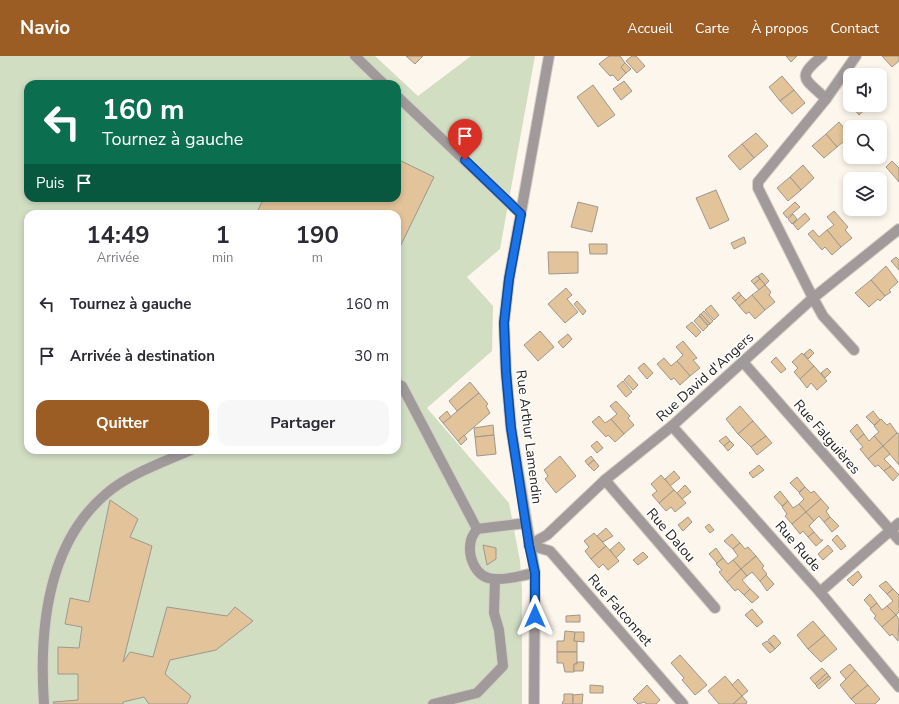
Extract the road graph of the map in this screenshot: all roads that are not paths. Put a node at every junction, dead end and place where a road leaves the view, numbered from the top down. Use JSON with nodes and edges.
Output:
{"nodes":[{"id":1,"x":355,"y":56,"type":"edge"},
{"id":2,"x":549,"y":56,"type":"edge"},
{"id":3,"x":822,"y":56,"type":"edge"},
{"id":4,"x":856,"y":56,"type":"edge"},
{"id":5,"x":380,"y":80,"type":"edge"},
{"id":6,"x":826,"y":99,"type":"junction"},
{"id":7,"x":401,"y":100,"type":"edge"},
{"id":8,"x":521,"y":214,"type":"junction"},
{"id":9,"x":899,"y":229,"type":"edge"},
{"id":10,"x":813,"y":298,"type":"junction"},
{"id":11,"x":854,"y":350,"type":"dead end"},
{"id":12,"x":743,"y":362,"type":"junction"},
{"id":13,"x":401,"y":386,"type":"edge"},
{"id":14,"x":672,"y":426,"type":"junction"},
{"id":15,"x":182,"y":454,"type":"edge"},
{"id":16,"x":605,"y":480,"type":"junction"},
{"id":17,"x":526,"y":522,"type":"junction"},
{"id":18,"x":899,"y":523,"type":"edge"},
{"id":19,"x":476,"y":529,"type":"junction"},
{"id":20,"x":891,"y":531,"type":"junction"},
{"id":21,"x":899,"y":540,"type":"edge"},
{"id":22,"x":529,"y":545,"type":"junction"},
{"id":23,"x":535,"y":573,"type":"junction"},
{"id":24,"x":495,"y":579,"type":"junction"},
{"id":25,"x":820,"y":592,"type":"junction"},
{"id":26,"x":715,"y":608,"type":"dead end"},
{"id":27,"x":899,"y":687,"type":"edge"},
{"id":28,"x":44,"y":704,"type":"edge"},
{"id":29,"x":433,"y":704,"type":"edge"},
{"id":30,"x":534,"y":704,"type":"edge"},
{"id":31,"x":683,"y":704,"type":"edge"}],
"edges":[{"from":1,"to":5,"type":"street"},
{"from":2,"to":8,"type":"street","name":"Rue Arthur Lamendin"},
{"from":3,"to":6,"type":"street"},
{"from":4,"to":6,"type":"street"},
{"from":6,"to":10,"type":"street"},
{"from":7,"to":8,"type":"street"},
{"from":8,"to":17,"type":"street","name":"Rue Arthur Lamendin"},
{"from":9,"to":10,"type":"street","name":"Rue David d'Angers"},
{"from":10,"to":11,"type":"street"},
{"from":10,"to":12,"type":"street","name":"Rue David d'Angers"},
{"from":12,"to":14,"type":"street","name":"Rue David d'Angers"},
{"from":12,"to":20,"type":"street","name":"Rue Falguières"},
{"from":13,"to":19,"type":"street"},
{"from":14,"to":16,"type":"street","name":"Rue David d'Angers"},
{"from":14,"to":25,"type":"street","name":"Rue Rude"},
{"from":15,"to":28,"type":"street"},
{"from":16,"to":22,"type":"street","name":"Rue David d'Angers"},
{"from":16,"to":26,"type":"street","name":"Rue Dalou"},
{"from":17,"to":19,"type":"street"},
{"from":17,"to":22,"type":"street","name":"Rue Arthur Lamendin"},
{"from":18,"to":20,"type":"street"},
{"from":19,"to":24,"type":"street"},
{"from":20,"to":21,"type":"street","name":"Rue Falguières"},
{"from":20,"to":25,"type":"street"},
{"from":22,"to":23,"type":"street","name":"Rue Arthur Lamendin"},
{"from":22,"to":31,"type":"street","name":"Rue Falconnet"},
{"from":23,"to":24,"type":"street"},
{"from":23,"to":30,"type":"street","name":"Rue Arthur Lamendin"},
{"from":24,"to":29,"type":"street"},
{"from":25,"to":27,"type":"street","name":"Rue Rude"}]}
